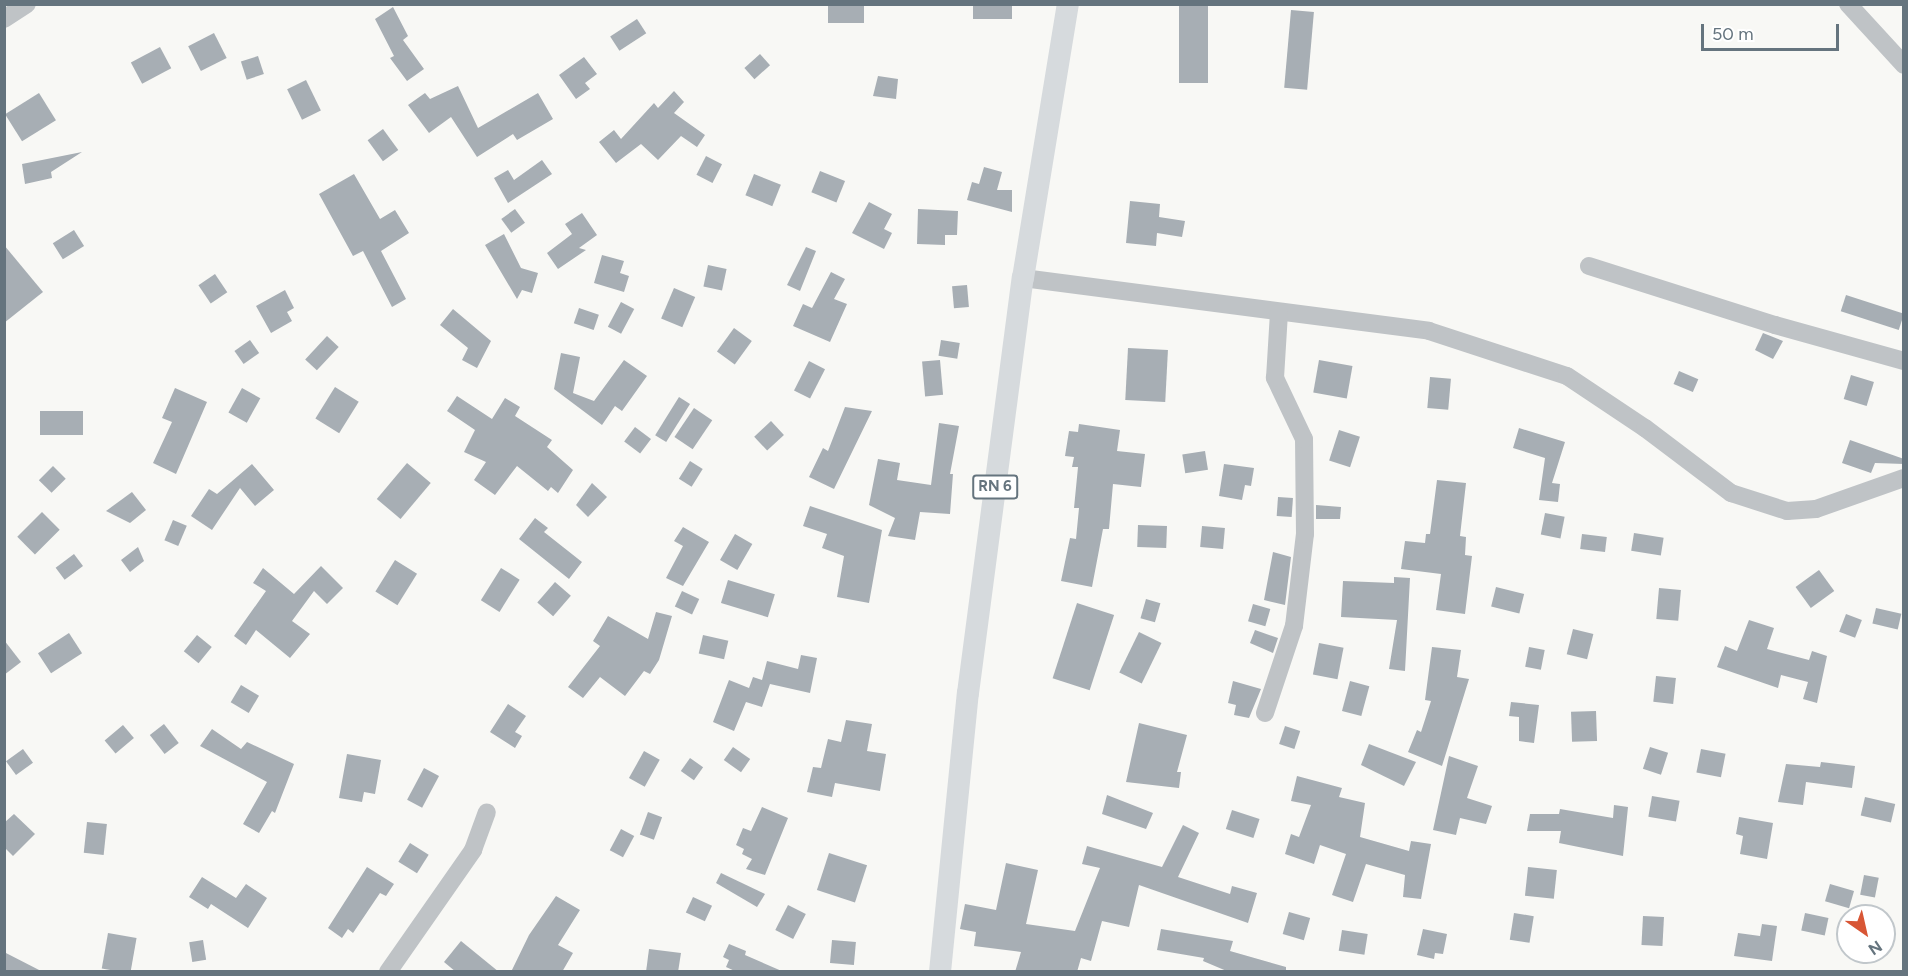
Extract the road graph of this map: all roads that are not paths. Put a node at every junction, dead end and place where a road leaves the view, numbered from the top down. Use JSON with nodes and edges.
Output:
{"nodes":[{"id":1,"x":27,"y":4,"type":"edge"},
{"id":2,"x":1068,"y":4,"type":"edge"},
{"id":3,"x":1848,"y":4,"type":"edge"},
{"id":4,"x":4,"y":19,"type":"edge"},
{"id":5,"x":1904,"y":65,"type":"edge"},
{"id":6,"x":1589,"y":266,"type":"dead end"},
{"id":7,"x":1023,"y":278,"type":"junction"},
{"id":8,"x":1280,"y":313,"type":"junction"},
{"id":9,"x":1904,"y":361,"type":"edge"},
{"id":10,"x":1904,"y":478,"type":"edge"},
{"id":11,"x":1264,"y":713,"type":"dead end"},
{"id":12,"x":487,"y":812,"type":"dead end"},
{"id":13,"x":388,"y":972,"type":"edge"},
{"id":14,"x":940,"y":972,"type":"edge"}],
"edges":[{"from":1,"to":4,"type":"street"},
{"from":2,"to":7,"type":"main road","number":"RN 6"},
{"from":3,"to":5,"type":"street"},
{"from":6,"to":9,"type":"street"},
{"from":7,"to":8,"type":"street"},
{"from":7,"to":14,"type":"main road","number":"RN 6"},
{"from":8,"to":10,"type":"street"},
{"from":8,"to":11,"type":"street"},
{"from":12,"to":13,"type":"street"}]}
